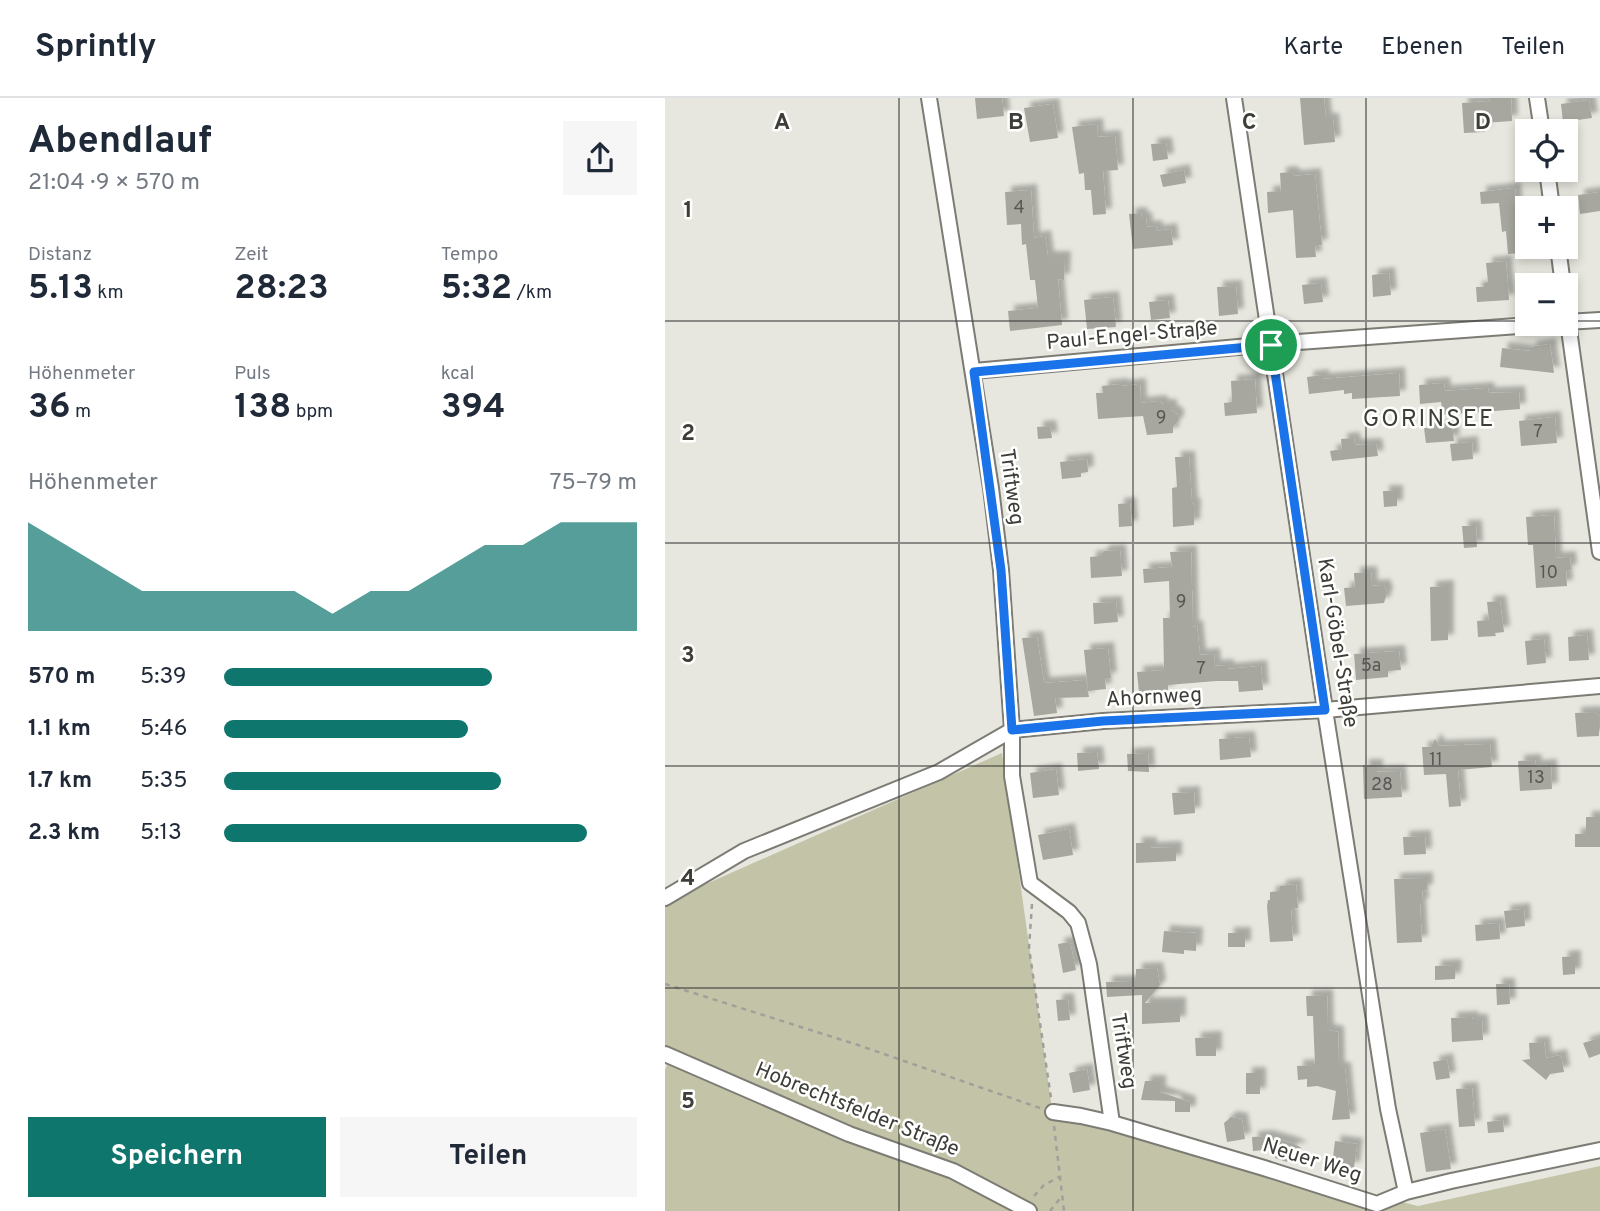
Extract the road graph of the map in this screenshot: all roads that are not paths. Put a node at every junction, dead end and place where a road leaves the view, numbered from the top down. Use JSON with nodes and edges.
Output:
{"nodes":[{"id":1,"x":929,"y":98,"type":"edge"},
{"id":2,"x":1234,"y":98,"type":"edge"},
{"id":3,"x":1537,"y":98,"type":"edge"},
{"id":4,"x":1540,"y":119,"type":"edge"},
{"id":5,"x":1578,"y":318,"type":"edge"},
{"id":6,"x":1600,"y":320,"type":"edge"},
{"id":7,"x":1515,"y":326,"type":"edge"},
{"id":8,"x":1570,"y":336,"type":"edge"},
{"id":9,"x":1271,"y":345,"type":"junction"},
{"id":10,"x":974,"y":372,"type":"junction"},
{"id":11,"x":1600,"y":552,"type":"edge"},
{"id":12,"x":1600,"y":686,"type":"edge"},
{"id":13,"x":1325,"y":710,"type":"junction"},
{"id":14,"x":1012,"y":730,"type":"junction"},
{"id":15,"x":665,"y":898,"type":"edge"},
{"id":16,"x":665,"y":1054,"type":"edge"},
{"id":17,"x":1053,"y":1112,"type":"road end"},
{"id":18,"x":1112,"y":1123,"type":"junction"},
{"id":19,"x":1600,"y":1150,"type":"edge"},
{"id":20,"x":1406,"y":1192,"type":"junction"},
{"id":21,"x":1027,"y":1209,"type":"edge"}],
"edges":[{"from":1,"to":10,"type":"street","name":"Triftweg"},
{"from":2,"to":9,"type":"street","name":"Karl-Göbel-Straße"},
{"from":3,"to":4,"type":"street"},
{"from":5,"to":6,"type":"street"},
{"from":7,"to":9,"type":"street","name":"Paul-Engel-Straße"},
{"from":8,"to":11,"type":"street"},
{"from":9,"to":10,"type":"street","name":"Paul-Engel-Straße"},
{"from":9,"to":13,"type":"street","name":"Karl-Göbel-Straße"},
{"from":10,"to":14,"type":"street","name":"Triftweg"},
{"from":12,"to":13,"type":"street","name":"Ahornweg"},
{"from":13,"to":14,"type":"street","name":"Ahornweg"},
{"from":13,"to":20,"type":"street","name":"Karl-Göbel-Straße"},
{"from":14,"to":15,"type":"street","name":"Ahornweg"},
{"from":14,"to":18,"type":"street","name":"Triftweg"},
{"from":16,"to":21,"type":"street","name":"Hobrechtsfelder Straße"},
{"from":17,"to":18,"type":"street","name":"Neuer Weg"},
{"from":18,"to":20,"type":"street","name":"Neuer Weg"},
{"from":19,"to":20,"type":"street","name":"Neuer Weg"}]}
